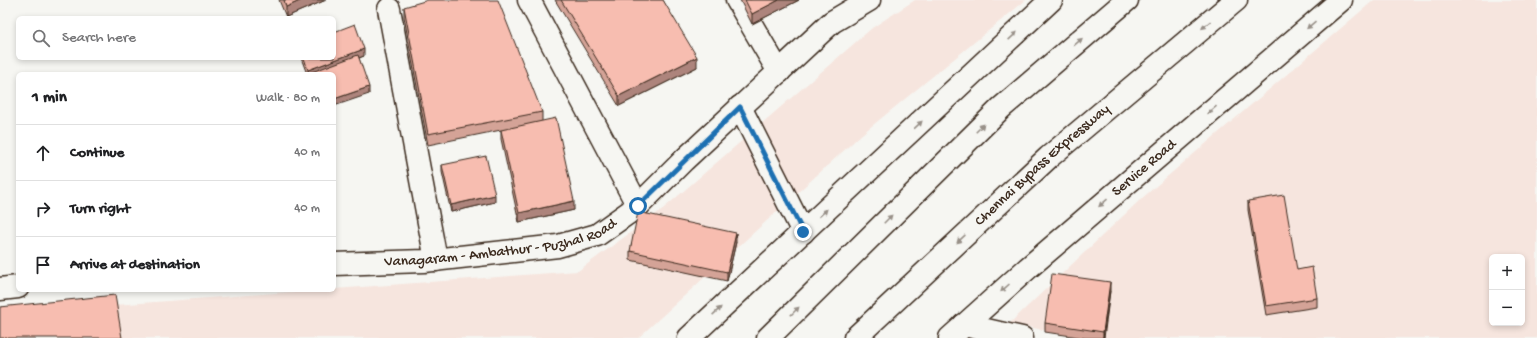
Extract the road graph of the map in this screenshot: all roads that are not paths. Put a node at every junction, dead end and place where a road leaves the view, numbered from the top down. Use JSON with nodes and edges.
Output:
{"nodes":[{"id":1,"x":529,"y":0,"type":"edge"},
{"id":2,"x":737,"y":0,"type":"edge"},
{"id":3,"x":869,"y":0,"type":"edge"},
{"id":4,"x":1052,"y":0,"type":"edge"},
{"id":5,"x":1127,"y":0,"type":"edge"},
{"id":6,"x":1236,"y":0,"type":"edge"},
{"id":7,"x":1341,"y":0,"type":"edge"},
{"id":8,"x":388,"y":9,"type":"dead end"},
{"id":9,"x":779,"y":72,"type":"junction"},
{"id":10,"x":740,"y":107,"type":"junction"},
{"id":11,"x":638,"y":206,"type":"junction"},
{"id":12,"x":803,"y":232,"type":"junction"},
{"id":13,"x":436,"y":260,"type":"junction"},
{"id":14,"x":336,"y":264,"type":"edge"},
{"id":15,"x":16,"y":288,"type":"edge"},
{"id":16,"x":0,"y":290,"type":"edge"},
{"id":17,"x":957,"y":332,"type":"edge"},
{"id":18,"x":689,"y":338,"type":"edge"},
{"id":19,"x":768,"y":338,"type":"edge"},
{"id":20,"x":854,"y":338,"type":"edge"},
{"id":21,"x":1022,"y":338,"type":"edge"}],
"edges":[{"from":1,"to":11,"type":"main road"},
{"from":2,"to":9,"type":"main road"},
{"from":3,"to":9,"type":"main road","name":"Vanagaram - Ambathur - Puzhal Road"},
{"from":12,"to":4,"type":"main road","one_way":true},
{"from":19,"to":5,"type":"main road","one_way":true},
{"from":6,"to":20,"type":"main road","name":"Chennai Bypass Expressway","one_way":true},
{"from":7,"to":17,"type":"main road","name":"Service Road","one_way":true},
{"from":8,"to":13,"type":"main road"},
{"from":9,"to":10,"type":"main road","name":"Vanagaram - Ambathur - Puzhal Road"},
{"from":10,"to":11,"type":"main road","name":"Vanagaram - Ambathur - Puzhal Road"},
{"from":10,"to":12,"type":"main road"},
{"from":11,"to":13,"type":"main road","name":"Vanagaram - Ambathur - Puzhal Road"},
{"from":18,"to":12,"type":"main road","one_way":true},
{"from":13,"to":14,"type":"main road","name":"Vanagaram - Ambathur - Puzhal Road"},
{"from":15,"to":16,"type":"main road"},
{"from":17,"to":21,"type":"main road"}]}
